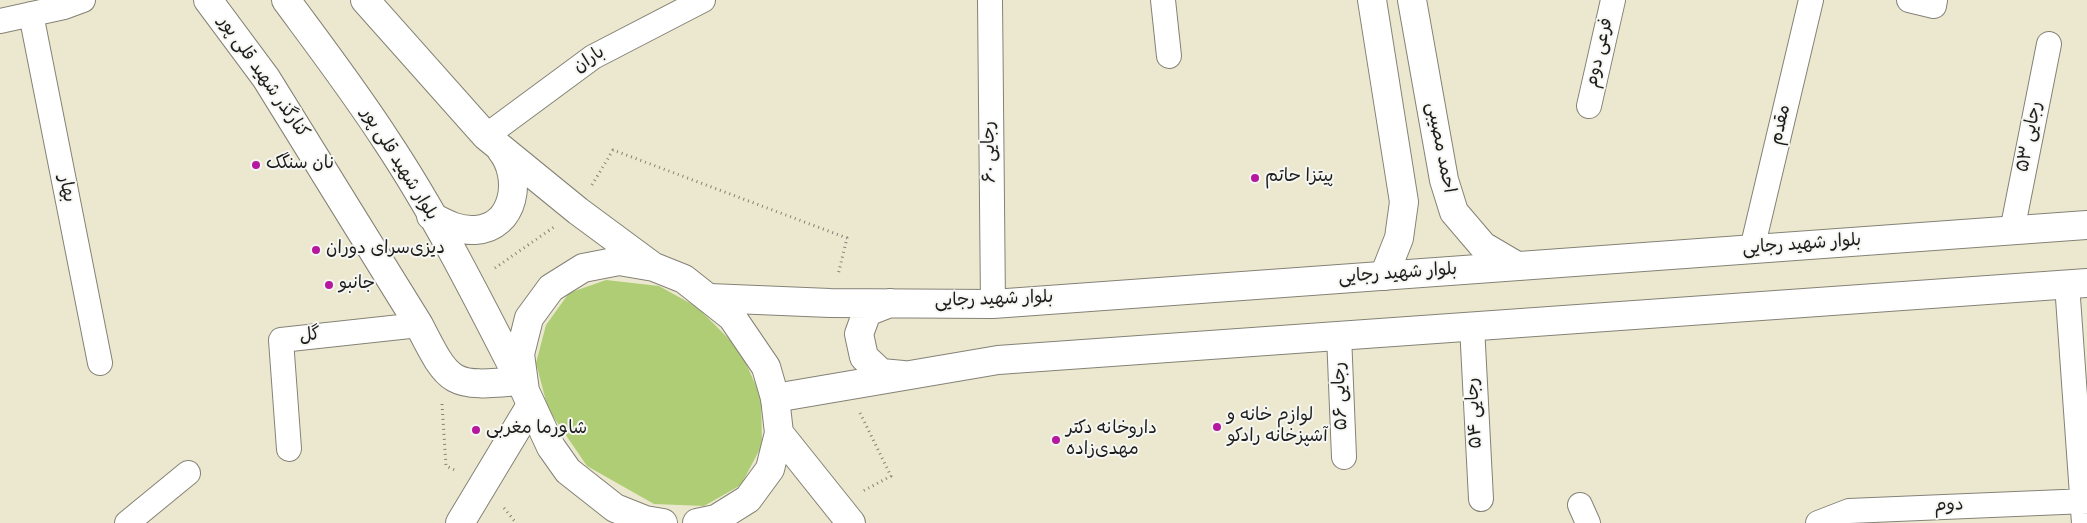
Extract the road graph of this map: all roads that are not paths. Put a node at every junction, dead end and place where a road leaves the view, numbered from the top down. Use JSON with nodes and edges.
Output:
{"nodes":[{"id":1,"x":84,"y":0,"type":"edge"},
{"id":2,"x":208,"y":0,"type":"edge"},
{"id":3,"x":286,"y":0,"type":"edge"},
{"id":4,"x":364,"y":0,"type":"edge"},
{"id":5,"x":703,"y":0,"type":"edge"},
{"id":6,"x":990,"y":0,"type":"edge"},
{"id":7,"x":1163,"y":0,"type":"edge"},
{"id":8,"x":1372,"y":0,"type":"edge"},
{"id":9,"x":1412,"y":0,"type":"edge"},
{"id":10,"x":1613,"y":0,"type":"edge"},
{"id":11,"x":1811,"y":0,"type":"edge"},
{"id":12,"x":1909,"y":0,"type":"edge"},
{"id":13,"x":1935,"y":0,"type":"edge"},
{"id":14,"x":31,"y":14,"type":"junction"},
{"id":15,"x":0,"y":22,"type":"edge"},
{"id":16,"x":2049,"y":44,"type":"dead end"},
{"id":17,"x":1168,"y":56,"type":"dead end"},
{"id":18,"x":1589,"y":106,"type":"dead end"},
{"id":19,"x":489,"y":138,"type":"junction"},
{"id":20,"x":1402,"y":190,"type":"junction"},
{"id":21,"x":1447,"y":190,"type":"junction"},
{"id":22,"x":431,"y":216,"type":"junction"},
{"id":23,"x":2087,"y":225,"type":"edge"},
{"id":24,"x":2012,"y":231,"type":"junction"},
{"id":25,"x":1752,"y":249,"type":"junction"},
{"id":26,"x":1516,"y":266,"type":"junction"},
{"id":27,"x":654,"y":267,"type":"junction"},
{"id":28,"x":1384,"y":276,"type":"junction"},
{"id":29,"x":2077,"y":284,"type":"edge"},
{"id":30,"x":709,"y":298,"type":"junction"},
{"id":31,"x":890,"y":304,"type":"junction"},
{"id":32,"x":993,"y":304,"type":"junction"},
{"id":33,"x":418,"y":325,"type":"junction"},
{"id":34,"x":1472,"y":326,"type":"junction"},
{"id":35,"x":1339,"y":335,"type":"junction"},
{"id":36,"x":100,"y":363,"type":"dead end"},
{"id":37,"x":904,"y":375,"type":"junction"},
{"id":38,"x":526,"y":392,"type":"junction"},
{"id":39,"x":775,"y":398,"type":"junction"},
{"id":40,"x":780,"y":433,"type":"junction"},
{"id":41,"x":289,"y":449,"type":"dead end"},
{"id":42,"x":1344,"y":457,"type":"dead end"},
{"id":43,"x":188,"y":473,"type":"dead end"},
{"id":44,"x":1481,"y":500,"type":"dead end"},
{"id":45,"x":2085,"y":509,"type":"edge"},
{"id":46,"x":1948,"y":515,"type":"edge"},
{"id":47,"x":127,"y":523,"type":"edge"},
{"id":48,"x":460,"y":523,"type":"edge"},
{"id":49,"x":663,"y":523,"type":"edge"},
{"id":50,"x":697,"y":523,"type":"edge"},
{"id":51,"x":851,"y":523,"type":"edge"},
{"id":52,"x":1818,"y":523,"type":"edge"}],
"edges":[{"from":1,"to":14,"type":"street"},
{"from":2,"to":33,"type":"main road","name":"کنارگذر شهید قلی پور"},
{"from":3,"to":22,"type":"main road","name":"بلوار شهید قلی پور"},
{"from":4,"to":19,"type":"main road"},
{"from":5,"to":19,"type":"street","name":"باران"},
{"from":6,"to":32,"type":"street","name":"رجایی ۶۰"},
{"from":7,"to":17,"type":"street"},
{"from":8,"to":20,"type":"main road"},
{"from":9,"to":21,"type":"main road","name":"احمد مصیبی"},
{"from":10,"to":18,"type":"street","name":"فرعی دوم"},
{"from":11,"to":25,"type":"street","name":"مقدم"},
{"from":12,"to":13,"type":"street"},
{"from":14,"to":15,"type":"street"},
{"from":14,"to":36,"type":"street","name":"بهار"},
{"from":16,"to":24,"type":"street","name":"رجایی ۵۳"},
{"from":19,"to":22,"type":"main road"},
{"from":19,"to":27,"type":"main road"},
{"from":20,"to":21,"type":"main road"},
{"from":20,"to":28,"type":"main road"},
{"from":21,"to":26,"type":"main road","name":"احمد مصیبی"},
{"from":22,"to":38,"type":"main road","name":"بلوار شهید قلی پور"},
{"from":23,"to":24,"type":"main road","name":"بلوار شهید رجایی"},
{"from":24,"to":25,"type":"main road","name":"بلوار شهید رجایی"},
{"from":25,"to":26,"type":"main road","name":"بلوار شهید رجایی"},
{"from":26,"to":28,"type":"main road","name":"بلوار شهید رجایی"},
{"from":27,"to":30,"type":"main road"},
{"from":27,"to":38,"type":"main road"},
{"from":28,"to":32,"type":"main road","name":"بلوار شهید رجایی"},
{"from":29,"to":34,"type":"main road"},
{"from":29,"to":45,"type":"street"},
{"from":30,"to":31,"type":"main road","name":"بلوار شهید رجایی"},
{"from":30,"to":39,"type":"main road"},
{"from":31,"to":32,"type":"main road","name":"بلوار شهید رجایی"},
{"from":31,"to":37,"type":"main road"},
{"from":33,"to":38,"type":"main road","name":"کنارگذر شهید قلی پور"},
{"from":33,"to":41,"type":"street","name":"گل"},
{"from":34,"to":35,"type":"main road"},
{"from":34,"to":44,"type":"street","name":"رجایی ۵۴"},
{"from":35,"to":37,"type":"main road"},
{"from":35,"to":42,"type":"street","name":"رجایی ۵۶"},
{"from":37,"to":39,"type":"main road"},
{"from":38,"to":48,"type":"main road"},
{"from":38,"to":49,"type":"main road"},
{"from":39,"to":40,"type":"main road"},
{"from":40,"to":50,"type":"main road"},
{"from":40,"to":51,"type":"main road"},
{"from":43,"to":47,"type":"street"},
{"from":45,"to":46,"type":"street","name":"دوم"},
{"from":46,"to":52,"type":"street","name":"دوم"}]}
